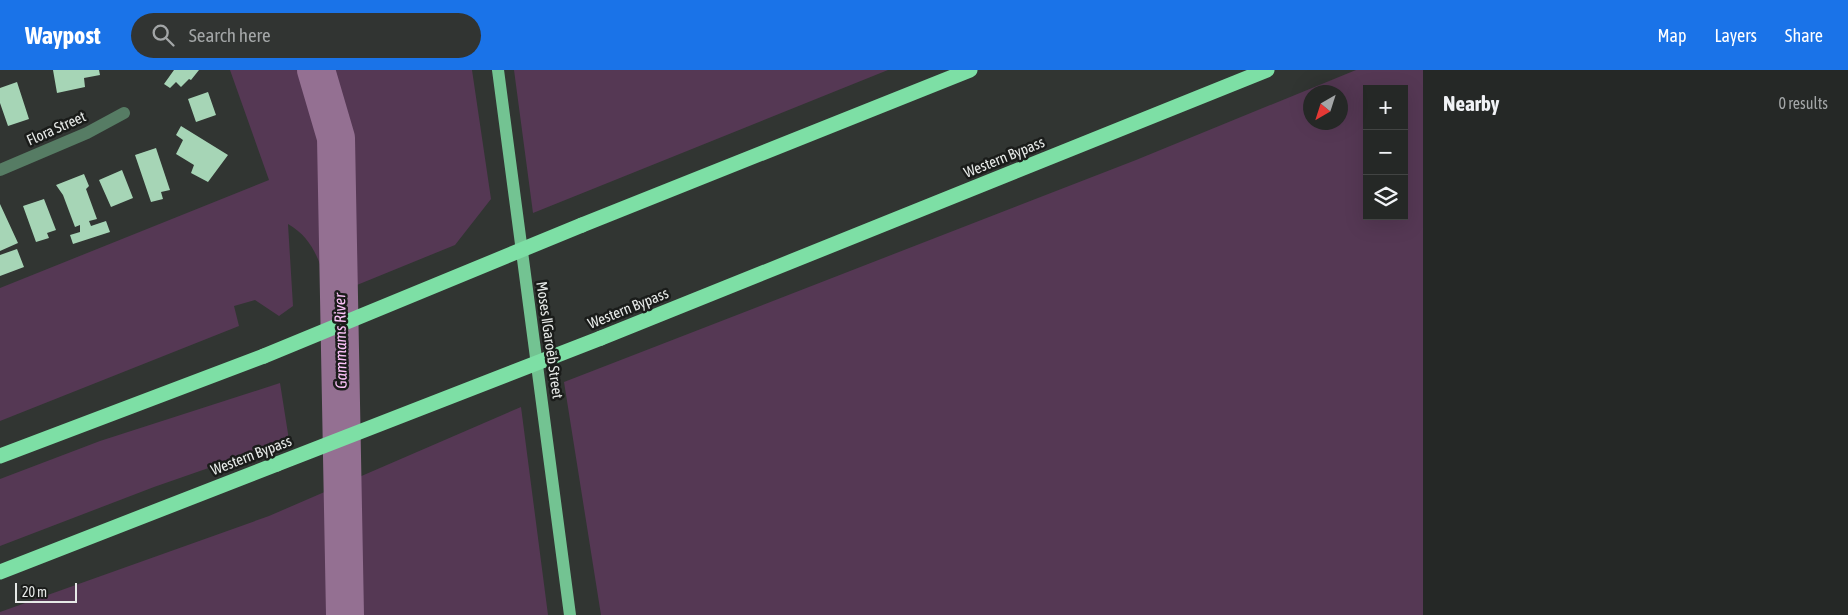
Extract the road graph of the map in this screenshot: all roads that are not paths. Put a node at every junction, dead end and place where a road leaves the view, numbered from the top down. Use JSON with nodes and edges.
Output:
{"nodes":[{"id":1,"x":498,"y":70,"type":"edge"},
{"id":2,"x":970,"y":70,"type":"edge"},
{"id":3,"x":1267,"y":70,"type":"edge"},
{"id":4,"x":124,"y":113,"type":"dead end"},
{"id":5,"x":0,"y":170,"type":"edge"},
{"id":6,"x":0,"y":456,"type":"edge"},
{"id":7,"x":0,"y":572,"type":"edge"},
{"id":8,"x":570,"y":615,"type":"edge"}],
"edges":[{"from":1,"to":8,"type":"main road","name":"Moses ǁGaroëb Street"},
{"from":2,"to":6,"type":"highway","bridge":true},
{"from":3,"to":7,"type":"highway","name":"Western Bypass","bridge":true},
{"from":4,"to":5,"type":"street","name":"Flora Street"}]}
